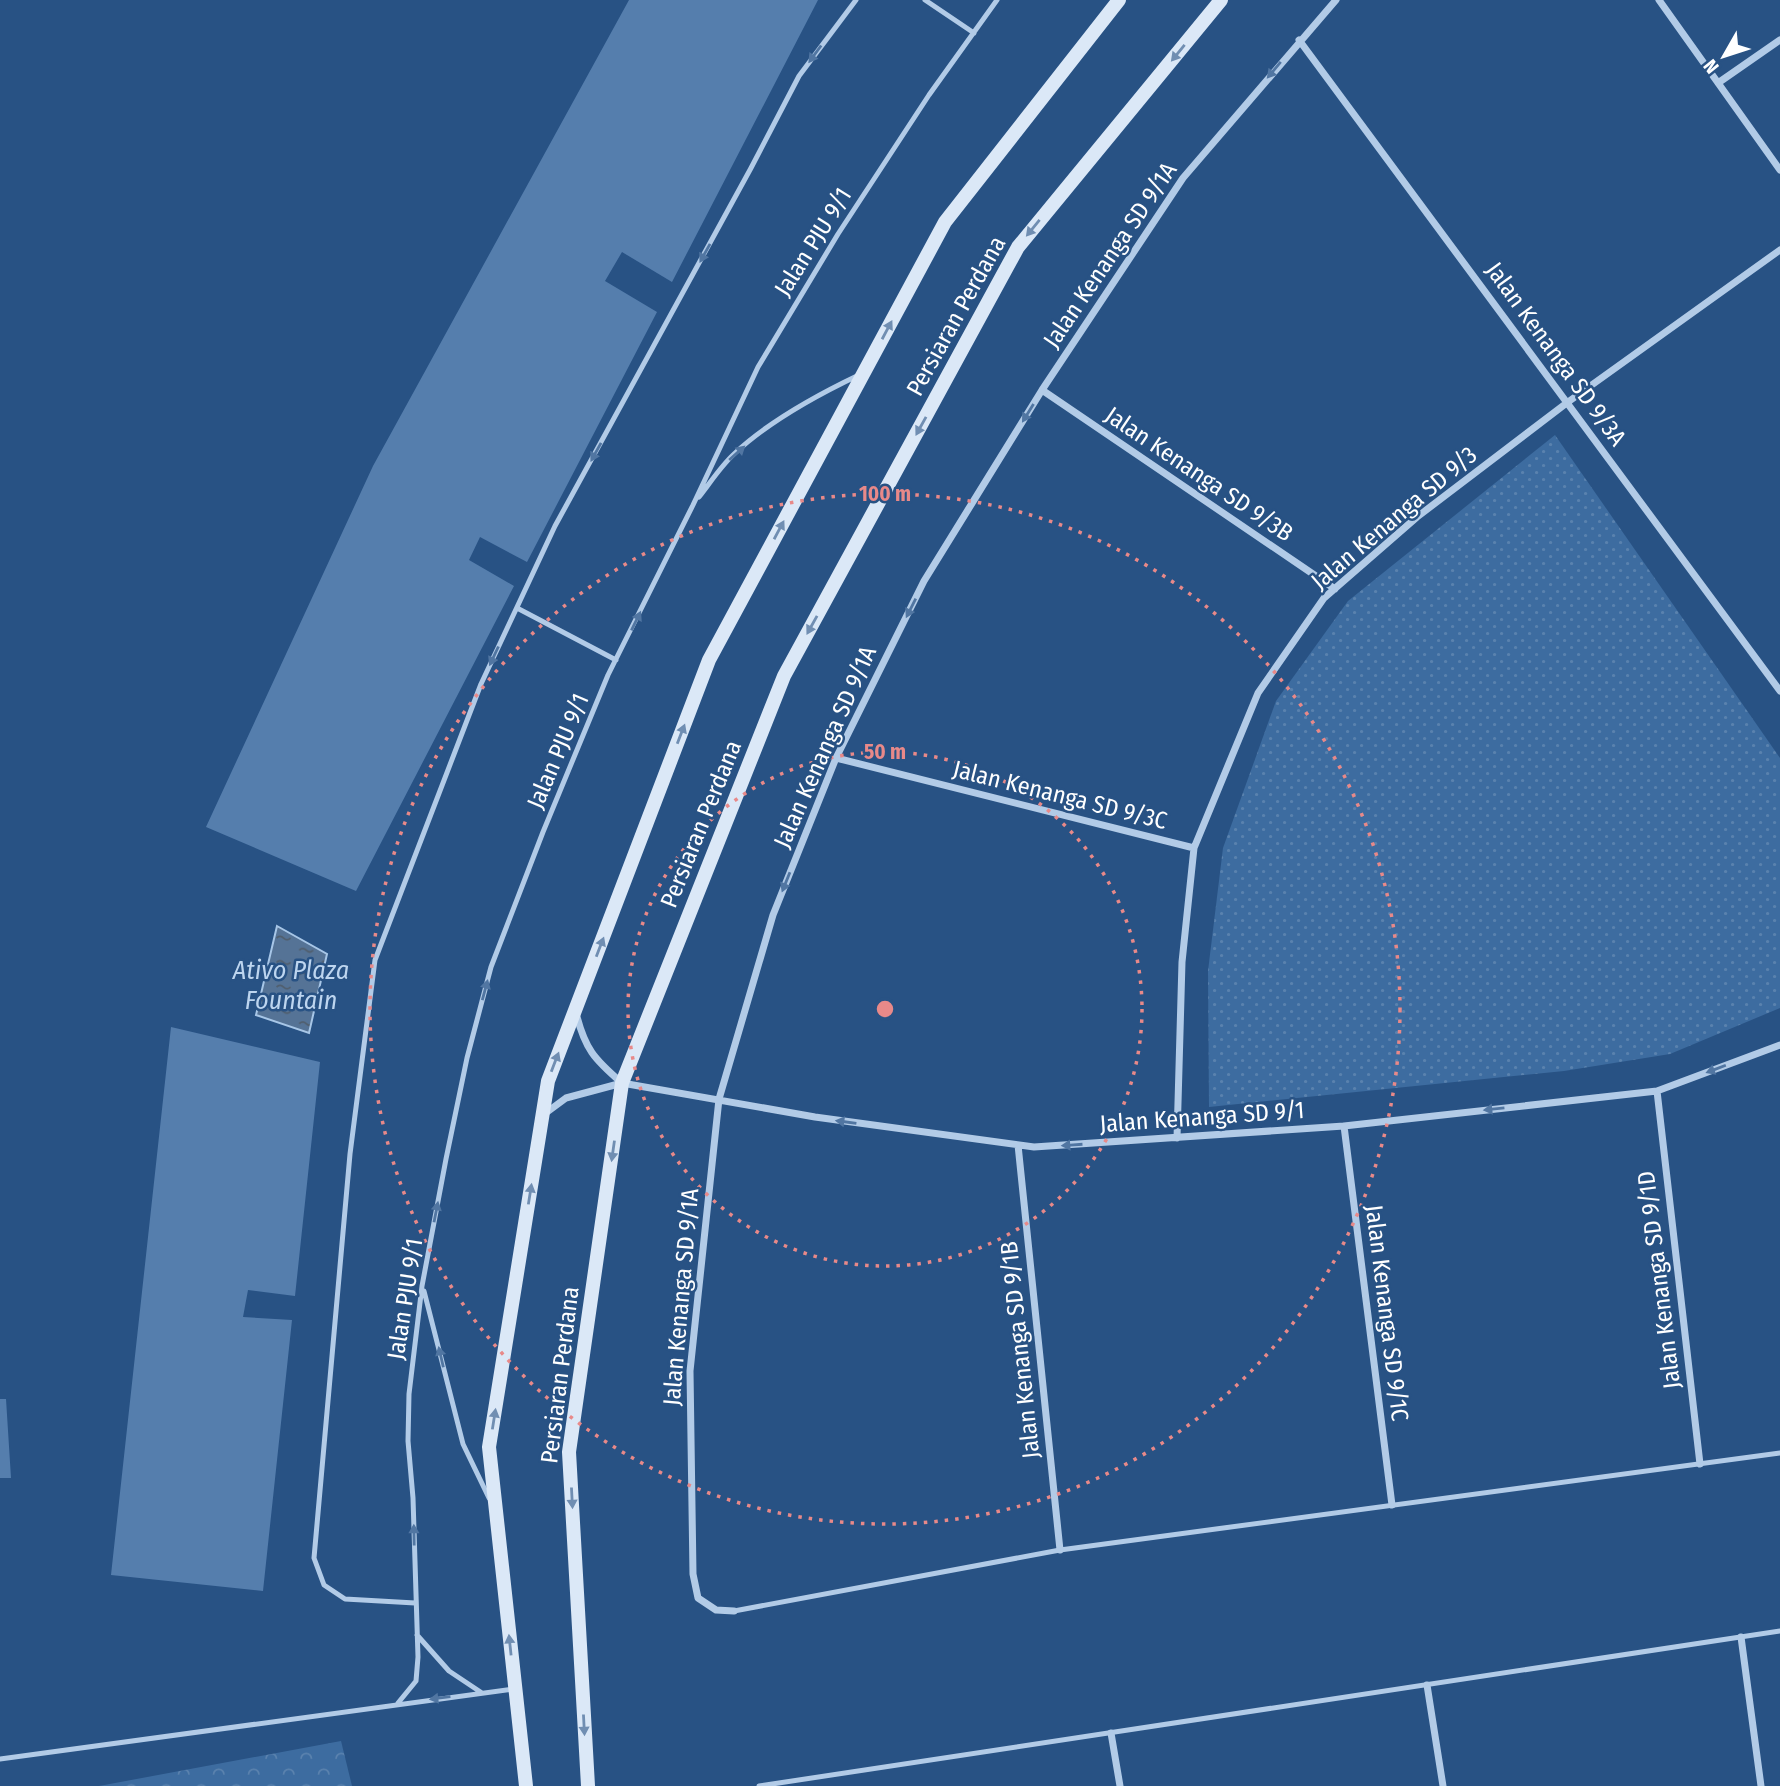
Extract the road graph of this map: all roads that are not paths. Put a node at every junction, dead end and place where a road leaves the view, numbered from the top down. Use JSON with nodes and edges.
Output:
{"nodes":[{"id":1,"x":856,"y":0,"type":"edge"},
{"id":2,"x":925,"y":0,"type":"edge"},
{"id":3,"x":998,"y":0,"type":"edge"},
{"id":4,"x":1119,"y":0,"type":"edge"},
{"id":5,"x":1221,"y":0,"type":"edge"},
{"id":6,"x":1336,"y":0,"type":"edge"},
{"id":7,"x":1660,"y":0,"type":"edge"},
{"id":8,"x":974,"y":33,"type":"junction"},
{"id":9,"x":1299,"y":40,"type":"junction"},
{"id":10,"x":1780,"y":40,"type":"edge"},
{"id":11,"x":1718,"y":83,"type":"junction"},
{"id":12,"x":1780,"y":170,"type":"edge"},
{"id":13,"x":1780,"y":250,"type":"edge"},
{"id":14,"x":864,"y":372,"type":"junction"},
{"id":15,"x":1042,"y":390,"type":"junction"},
{"id":16,"x":1568,"y":402,"type":"junction"},
{"id":17,"x":693,"y":505,"type":"junction"},
{"id":18,"x":1335,"y":589,"type":"junction"},
{"id":19,"x":517,"y":608,"type":"junction"},
{"id":20,"x":617,"y":660,"type":"junction"},
{"id":21,"x":1780,"y":691,"type":"edge"},
{"id":22,"x":836,"y":758,"type":"junction"},
{"id":23,"x":1194,"y":848,"type":"junction"},
{"id":24,"x":575,"y":1011,"type":"junction"},
{"id":25,"x":1780,"y":1045,"type":"edge"},
{"id":26,"x":622,"y":1083,"type":"junction"},
{"id":27,"x":1657,"y":1091,"type":"junction"},
{"id":28,"x":719,"y":1099,"type":"junction"},
{"id":29,"x":543,"y":1116,"type":"junction"},
{"id":30,"x":1344,"y":1126,"type":"junction"},
{"id":31,"x":1177,"y":1138,"type":"junction"},
{"id":32,"x":1018,"y":1145,"type":"junction"},
{"id":33,"x":422,"y":1286,"type":"junction"},
{"id":34,"x":1780,"y":1453,"type":"edge"},
{"id":35,"x":1700,"y":1464,"type":"junction"},
{"id":36,"x":1392,"y":1505,"type":"junction"},
{"id":37,"x":496,"y":1513,"type":"junction"},
{"id":38,"x":1060,"y":1550,"type":"junction"},
{"id":39,"x":415,"y":1603,"type":"junction"},
{"id":40,"x":734,"y":1611,"type":"joint"},
{"id":41,"x":1780,"y":1632,"type":"edge"},
{"id":42,"x":416,"y":1633,"type":"junction"},
{"id":43,"x":1741,"y":1637,"type":"junction"},
{"id":44,"x":1427,"y":1685,"type":"junction"},
{"id":45,"x":515,"y":1689,"type":"junction"},
{"id":46,"x":482,"y":1693,"type":"junction"},
{"id":47,"x":398,"y":1703,"type":"junction"},
{"id":48,"x":1111,"y":1732,"type":"junction"},
{"id":49,"x":0,"y":1759,"type":"edge"},
{"id":50,"x":526,"y":1786,"type":"edge"},
{"id":51,"x":588,"y":1786,"type":"edge"},
{"id":52,"x":759,"y":1786,"type":"edge"},
{"id":53,"x":1120,"y":1786,"type":"edge"},
{"id":54,"x":1443,"y":1786,"type":"edge"},
{"id":55,"x":1761,"y":1786,"type":"edge"}],
"edges":[{"from":1,"to":19,"type":"lane","one_way":true},
{"from":2,"to":8,"type":"lane"},
{"from":3,"to":8,"type":"lane","name":"Jalan PJU 9/1"},
{"from":14,"to":4,"type":"main road","name":"Persiaran Perdana","one_way":true},
{"from":5,"to":26,"type":"main road","name":"Persiaran Perdana","one_way":true},
{"from":6,"to":9,"type":"street","name":"Jalan Kenanga SD 9/1A"},
{"from":7,"to":11,"type":"street"},
{"from":8,"to":17,"type":"lane","name":"Jalan PJU 9/1"},
{"from":9,"to":15,"type":"street","name":"Jalan Kenanga SD 9/1A","one_way":true},
{"from":9,"to":16,"type":"street","name":"Jalan Kenanga SD 9/3A"},
{"from":10,"to":11,"type":"street"},
{"from":11,"to":12,"type":"street"},
{"from":13,"to":16,"type":"street","name":"Jalan Kenanga SD 9/3"},
{"from":17,"to":14,"type":"lane","one_way":true},
{"from":24,"to":14,"type":"main road","name":"Persiaran Perdana","one_way":true},
{"from":15,"to":18,"type":"street","name":"Jalan Kenanga SD 9/3B"},
{"from":15,"to":22,"type":"street","name":"Jalan Kenanga SD 9/1A","one_way":true},
{"from":16,"to":18,"type":"street","name":"Jalan Kenanga SD 9/3"},
{"from":16,"to":21,"type":"street","name":"Jalan Kenanga SD 9/3A"},
{"from":20,"to":17,"type":"lane","name":"Jalan PJU 9/1","one_way":true},
{"from":18,"to":23,"type":"street","name":"Jalan Kenanga SD 9/3"},
{"from":19,"to":20,"type":"lane"},
{"from":19,"to":39,"type":"lane","one_way":true},
{"from":33,"to":20,"type":"lane","name":"Jalan PJU 9/1","one_way":true},
{"from":22,"to":23,"type":"street","name":"Jalan Kenanga SD 9/3C"},
{"from":22,"to":28,"type":"street","name":"Jalan Kenanga SD 9/1A","one_way":true},
{"from":23,"to":31,"type":"street","name":"Jalan Kenanga SD 9/3"},
{"from":24,"to":26,"type":"street"},
{"from":29,"to":24,"type":"main road","name":"Persiaran Perdana","one_way":true},
{"from":25,"to":27,"type":"street","name":"Jalan Kenanga SD 9/1","one_way":true},
{"from":26,"to":28,"type":"street","name":"Jalan Kenanga SD 9/1"},
{"from":26,"to":29,"type":"street","name":"Jalan Kenanga SD 9/1"},
{"from":26,"to":51,"type":"main road","name":"Persiaran Perdana","one_way":true},
{"from":27,"to":30,"type":"street","name":"Jalan Kenanga SD 9/1","one_way":true},
{"from":27,"to":35,"type":"street","name":"Jalan Kenanga SD 9/1D"},
{"from":32,"to":28,"type":"street","name":"Jalan Kenanga SD 9/1","one_way":true},
{"from":28,"to":40,"type":"street","name":"Jalan Kenanga SD 9/1A"},
{"from":37,"to":29,"type":"main road","name":"Persiaran Perdana","one_way":true},
{"from":30,"to":31,"type":"street","name":"Jalan Kenanga SD 9/1"},
{"from":30,"to":36,"type":"street","name":"Jalan Kenanga SD 9/1C"},
{"from":31,"to":32,"type":"street","name":"Jalan Kenanga SD 9/1","one_way":true},
{"from":32,"to":38,"type":"street","name":"Jalan Kenanga SD 9/1B"},
{"from":37,"to":33,"type":"lane","one_way":true},
{"from":39,"to":33,"type":"lane","name":"Jalan PJU 9/1","one_way":true},
{"from":34,"to":35,"type":"lane"},
{"from":35,"to":36,"type":"lane"},
{"from":36,"to":38,"type":"lane"},
{"from":45,"to":37,"type":"main road","name":"Persiaran Perdana","one_way":true},
{"from":38,"to":40,"type":"lane"},
{"from":39,"to":42,"type":"lane","name":"Jalan PJU 9/1"},
{"from":41,"to":43,"type":"lane"},
{"from":42,"to":46,"type":"lane"},
{"from":42,"to":47,"type":"lane","name":"Jalan PJU 9/1"},
{"from":43,"to":44,"type":"lane"},
{"from":43,"to":55,"type":"street"},
{"from":44,"to":48,"type":"lane"},
{"from":44,"to":54,"type":"street"},
{"from":45,"to":46,"type":"lane"},
{"from":45,"to":50,"type":"main road","name":"Persiaran Perdana"},
{"from":46,"to":47,"type":"lane","one_way":true},
{"from":47,"to":49,"type":"lane"},
{"from":48,"to":52,"type":"lane"},
{"from":48,"to":53,"type":"street"}]}
